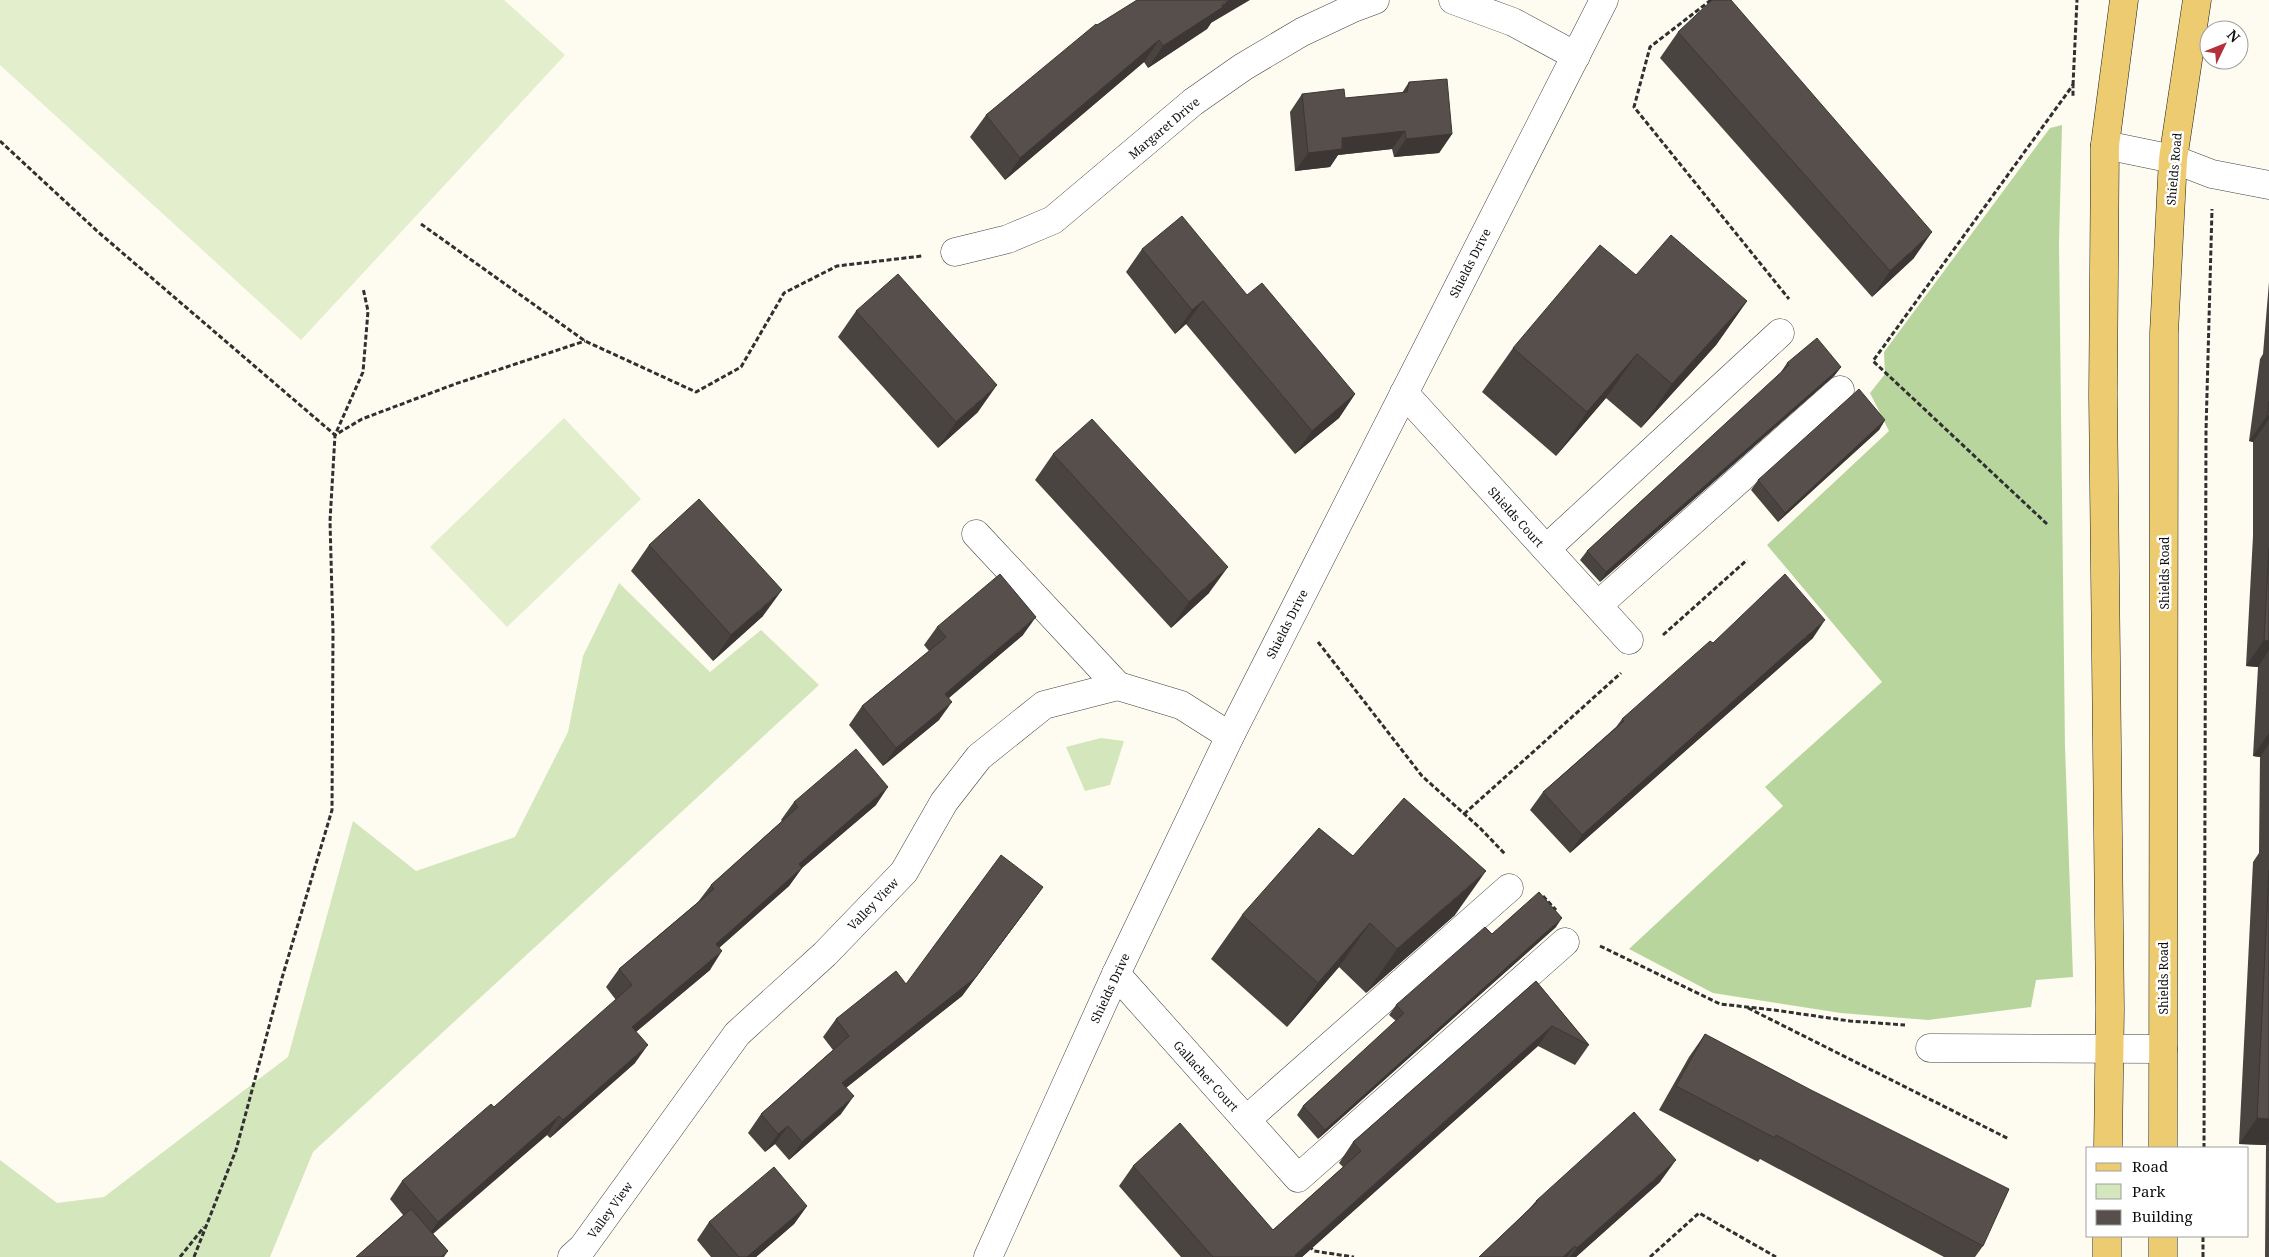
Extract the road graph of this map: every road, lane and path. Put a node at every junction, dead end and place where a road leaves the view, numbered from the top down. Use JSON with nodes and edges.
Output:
{"nodes":[{"id":1,"x":1375,"y":0,"type":"edge"},
{"id":2,"x":1453,"y":0,"type":"edge"},
{"id":3,"x":1604,"y":0,"type":"edge"},
{"id":4,"x":1711,"y":0,"type":"edge"},
{"id":5,"x":2076,"y":0,"type":"edge"},
{"id":6,"x":2124,"y":0,"type":"edge"},
{"id":7,"x":2197,"y":0,"type":"edge"},
{"id":8,"x":1576,"y":56,"type":"junction"},
{"id":9,"x":2073,"y":85,"type":"junction"},
{"id":10,"x":2074,"y":104,"type":"dead end"},
{"id":11,"x":0,"y":141,"type":"edge"},
{"id":12,"x":2105,"y":145,"type":"junction"},
{"id":13,"x":2173,"y":159,"type":"junction"},
{"id":14,"x":2212,"y":174,"type":"junction"},
{"id":15,"x":2269,"y":185,"type":"edge"},
{"id":16,"x":421,"y":224,"type":"dead end"},
{"id":17,"x":955,"y":252,"type":"joint"},
{"id":18,"x":363,"y":288,"type":"dead end"},
{"id":19,"x":1792,"y":303,"type":"dead end"},
{"id":20,"x":1780,"y":333,"type":"dead end"},
{"id":21,"x":585,"y":341,"type":"junction"},
{"id":22,"x":1840,"y":390,"type":"dead end"},
{"id":23,"x":1404,"y":393,"type":"junction"},
{"id":24,"x":335,"y":435,"type":"junction"},
{"id":25,"x":2047,"y":524,"type":"dead end"},
{"id":26,"x":976,"y":534,"type":"dead end"},
{"id":27,"x":1546,"y":549,"type":"junction"},
{"id":28,"x":1746,"y":560,"type":"dead end"},
{"id":29,"x":1598,"y":605,"type":"junction"},
{"id":30,"x":1292,"y":615,"type":"junction"},
{"id":31,"x":1629,"y":640,"type":"dead end"},
{"id":32,"x":1657,"y":640,"type":"dead end"},
{"id":33,"x":1628,"y":667,"type":"dead end"},
{"id":34,"x":1118,"y":686,"type":"junction"},
{"id":35,"x":1230,"y":736,"type":"junction"},
{"id":36,"x":1464,"y":814,"type":"junction"},
{"id":37,"x":1511,"y":860,"type":"dead end"},
{"id":38,"x":1509,"y":888,"type":"dead end"},
{"id":39,"x":1543,"y":895,"type":"edge"},
{"id":40,"x":1563,"y":929,"type":"joint"},
{"id":41,"x":1598,"y":945,"type":"dead end"},
{"id":42,"x":1116,"y":974,"type":"junction"},
{"id":43,"x":1746,"y":1007,"type":"junction"},
{"id":44,"x":1912,"y":1025,"type":"dead end"},
{"id":45,"x":1930,"y":1048,"type":"dead end"},
{"id":46,"x":2110,"y":1048,"type":"junction"},
{"id":47,"x":2163,"y":1049,"type":"junction"},
{"id":48,"x":1246,"y":1120,"type":"junction"},
{"id":49,"x":2009,"y":1139,"type":"dead end"},
{"id":50,"x":2108,"y":1147,"type":"edge"},
{"id":51,"x":2163,"y":1147,"type":"edge"},
{"id":52,"x":2204,"y":1147,"type":"edge"},
{"id":53,"x":206,"y":1225,"type":"junction"},
{"id":54,"x":2107,"y":1237,"type":"edge"},
{"id":55,"x":2163,"y":1237,"type":"edge"},
{"id":56,"x":2204,"y":1237,"type":"edge"},
{"id":57,"x":1308,"y":1244,"type":"edge"},
{"id":58,"x":180,"y":1257,"type":"edge"},
{"id":59,"x":194,"y":1257,"type":"edge"},
{"id":60,"x":572,"y":1257,"type":"edge"},
{"id":61,"x":988,"y":1257,"type":"edge"},
{"id":62,"x":1354,"y":1257,"type":"edge"},
{"id":63,"x":1650,"y":1257,"type":"edge"},
{"id":64,"x":1776,"y":1257,"type":"edge"},
{"id":65,"x":2107,"y":1257,"type":"edge"},
{"id":66,"x":2163,"y":1257,"type":"edge"},
{"id":67,"x":2203,"y":1257,"type":"edge"}],
"edges":[{"from":1,"to":17,"type":"street","name":"Margaret Drive"},
{"from":2,"to":8,"type":"street"},
{"from":3,"to":8,"type":"street","name":"Shields Drive"},
{"from":4,"to":19,"type":"path"},
{"from":5,"to":9,"type":"path"},
{"from":6,"to":12,"type":"main road"},
{"from":7,"to":13,"type":"main road","name":"Shields Road"},
{"from":8,"to":23,"type":"street","name":"Shields Drive"},
{"from":9,"to":10,"type":"path"},
{"from":9,"to":25,"type":"path"},
{"from":11,"to":24,"type":"path"},
{"from":12,"to":13,"type":"street"},
{"from":12,"to":46,"type":"main road"},
{"from":13,"to":14,"type":"street"},
{"from":13,"to":47,"type":"main road","name":"Shields Road"},
{"from":14,"to":15,"type":"street"},
{"from":14,"to":52,"type":"path"},
{"from":16,"to":21,"type":"path"},
{"from":17,"to":21,"type":"path"},
{"from":18,"to":24,"type":"path"},
{"from":20,"to":27,"type":"street"},
{"from":21,"to":24,"type":"path"},
{"from":22,"to":29,"type":"street"},
{"from":23,"to":27,"type":"street","name":"Shields Court"},
{"from":23,"to":30,"type":"street","name":"Shields Drive"},
{"from":24,"to":53,"type":"path"},
{"from":26,"to":34,"type":"street"},
{"from":27,"to":29,"type":"street","name":"Shields Court"},
{"from":28,"to":32,"type":"path"},
{"from":29,"to":31,"type":"street","name":"Shields Court"},
{"from":30,"to":35,"type":"street","name":"Shields Drive"},
{"from":30,"to":36,"type":"path"},
{"from":33,"to":36,"type":"path"},
{"from":34,"to":35,"type":"street"},
{"from":34,"to":60,"type":"street","name":"Valley View"},
{"from":35,"to":42,"type":"street","name":"Shields Drive"},
{"from":36,"to":37,"type":"path"},
{"from":38,"to":48,"type":"street"},
{"from":39,"to":40,"type":"path"},
{"from":40,"to":48,"type":"street","name":"Gallacher Court"},
{"from":41,"to":43,"type":"path"},
{"from":42,"to":48,"type":"street","name":"Gallacher Court"},
{"from":42,"to":61,"type":"street","name":"Shields Drive"},
{"from":43,"to":44,"type":"path"},
{"from":43,"to":49,"type":"path"},
{"from":45,"to":46,"type":"street"},
{"from":46,"to":47,"type":"street"},
{"from":46,"to":50,"type":"main road"},
{"from":47,"to":51,"type":"main road","name":"Shields Road"},
{"from":53,"to":58,"type":"path"},
{"from":53,"to":59,"type":"path"},
{"from":54,"to":65,"type":"main road"},
{"from":55,"to":66,"type":"main road"},
{"from":56,"to":67,"type":"path"},
{"from":57,"to":62,"type":"path"},
{"from":63,"to":64,"type":"path"}]}
